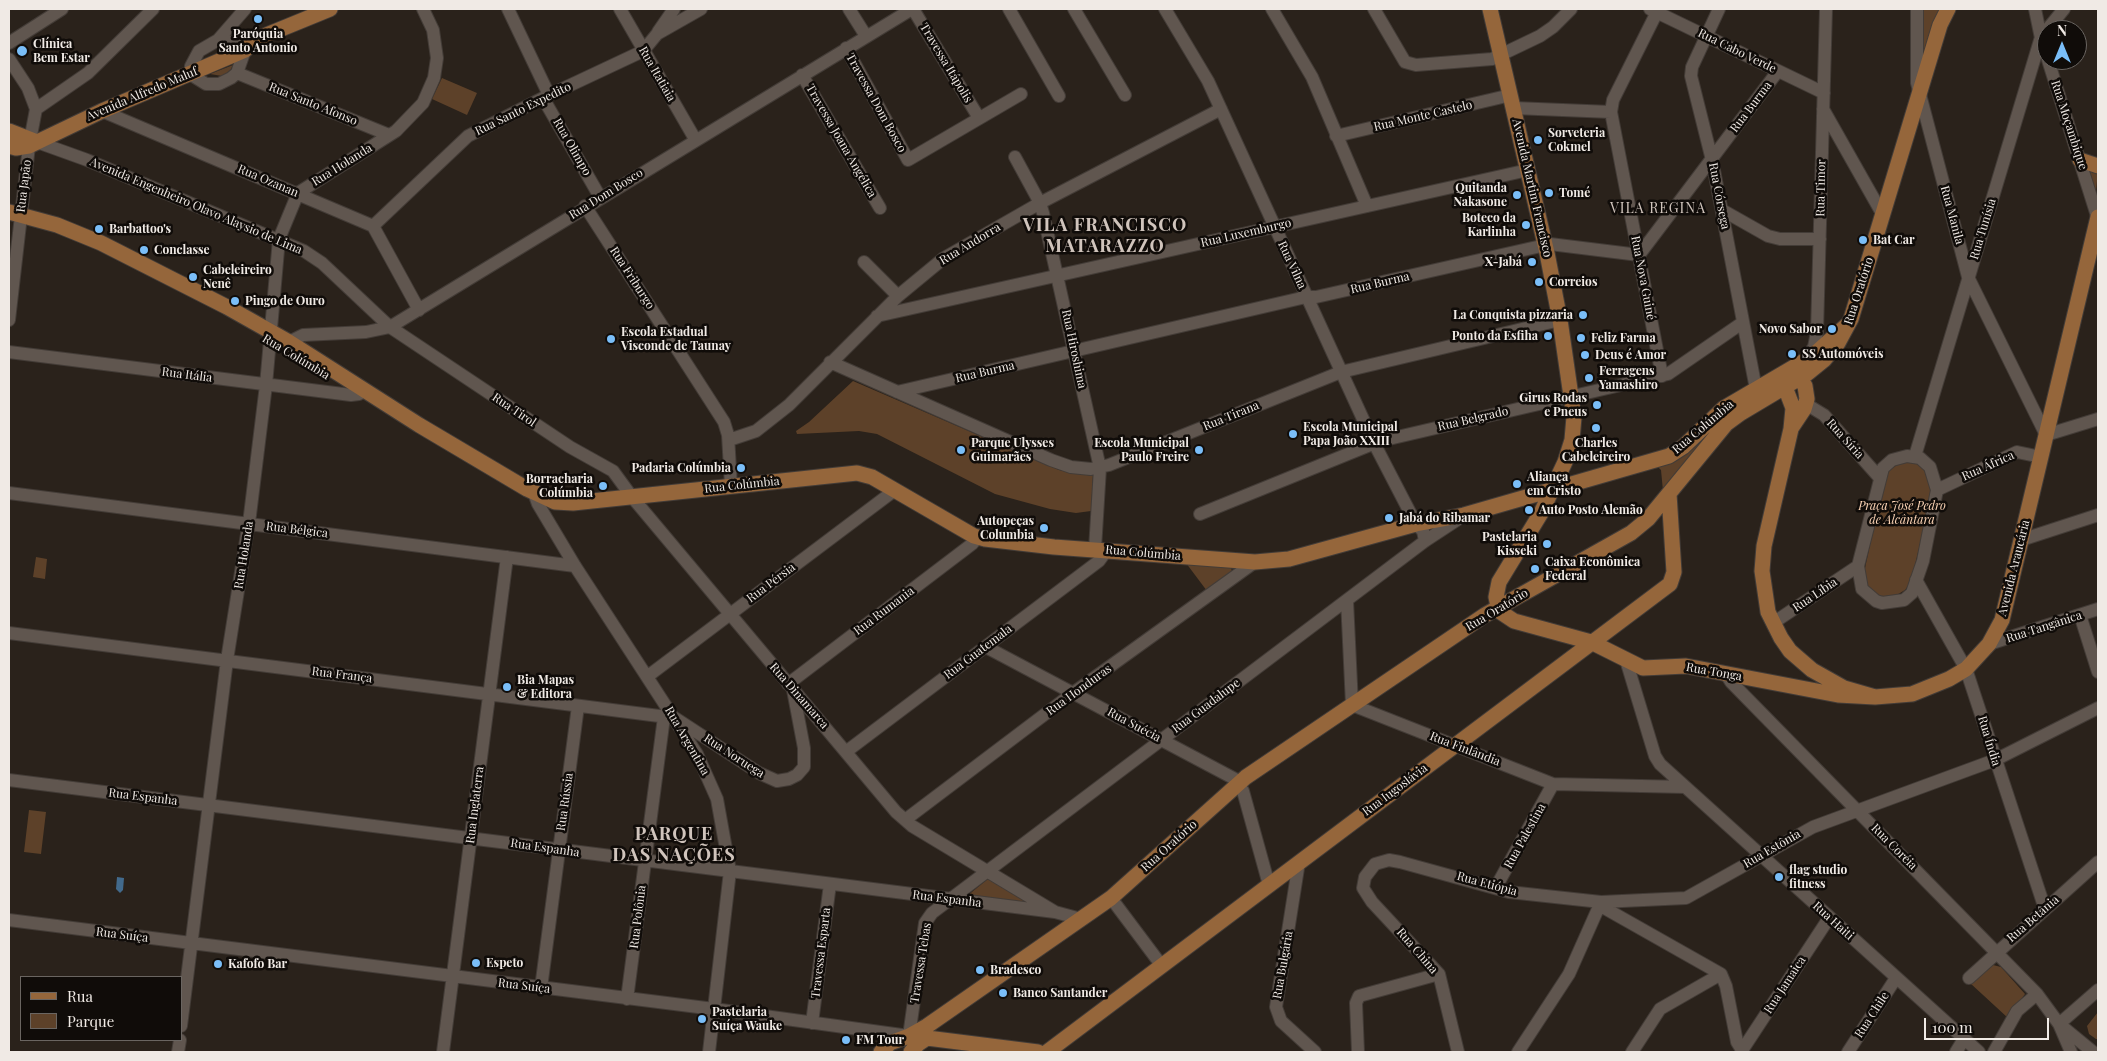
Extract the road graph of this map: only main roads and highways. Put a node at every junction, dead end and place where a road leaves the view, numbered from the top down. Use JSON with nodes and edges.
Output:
{"nodes":[{"id":1,"x":330,"y":9,"type":"edge"},
{"id":2,"x":1490,"y":9,"type":"edge"},
{"id":3,"x":1948,"y":9,"type":"edge"},
{"id":4,"x":9,"y":131,"type":"edge"},
{"id":5,"x":32,"y":142,"type":"junction"},
{"id":6,"x":9,"y":146,"type":"edge"},
{"id":7,"x":2080,"y":160,"type":"road end"},
{"id":8,"x":2098,"y":166,"type":"edge"},
{"id":9,"x":15,"y":212,"type":"edge"},
{"id":10,"x":2098,"y":218,"type":"edge"},
{"id":11,"x":1848,"y":324,"type":"joint"},
{"id":12,"x":1798,"y":370,"type":"junction"},
{"id":13,"x":1785,"y":387,"type":"junction"},
{"id":14,"x":1791,"y":429,"type":"junction"},
{"id":15,"x":1552,"y":488,"type":"junction"},
{"id":16,"x":1669,"y":494,"type":"junction"},
{"id":17,"x":1504,"y":604,"type":"junction"},
{"id":18,"x":1591,"y":642,"type":"junction"},
{"id":19,"x":1812,"y":670,"type":"junction"},
{"id":20,"x":1802,"y":688,"type":"junction"},
{"id":21,"x":1874,"y":697,"type":"junction"},
{"id":22,"x":881,"y":1052,"type":"edge"},
{"id":23,"x":911,"y":1052,"type":"edge"},
{"id":24,"x":1038,"y":1052,"type":"edge"},
{"id":25,"x":1047,"y":1052,"type":"edge"}],
"edges":[{"from":1,"to":5,"type":"main road","name":"Avenida Alfredo Maluf"},
{"from":2,"to":15,"type":"main road","name":"Avenida Martim Francisco"},
{"from":3,"to":11,"type":"main road","name":"Rua Oratório"},
{"from":4,"to":5,"type":"main road","name":"Avenida Engenheiro Olavo Alaysio de Lima"},
{"from":5,"to":6,"type":"main road","name":"Avenida Engenheiro Olavo Alaysio de Lima"},
{"from":7,"to":8,"type":"main road"},
{"from":9,"to":15,"type":"main road","name":"Rua Colúmbia"},
{"from":10,"to":21,"type":"main road","name":"Avenida Araucária"},
{"from":11,"to":12,"type":"main road","name":"Rua Colúmbia"},
{"from":12,"to":13,"type":"main road","name":"Rua Oratório"},
{"from":12,"to":14,"type":"main road","name":"Avenida Araucária"},
{"from":12,"to":15,"type":"main road","name":"Rua Colúmbia"},
{"from":13,"to":14,"type":"main road","name":"Avenida Araucária"},
{"from":13,"to":16,"type":"main road","name":"Rua Oratório"},
{"from":14,"to":19,"type":"main road","name":"Avenida Araucária"},
{"from":15,"to":17,"type":"main road","name":"Avenida Martim Francisco"},
{"from":16,"to":17,"type":"main road","name":"Rua Oratório"},
{"from":16,"to":18,"type":"main road","name":"Rua Iugoslávia"},
{"from":17,"to":18,"type":"main road"},
{"from":17,"to":22,"type":"main road","name":"Rua Oratório"},
{"from":18,"to":20,"type":"main road","name":"Rua Tonga"},
{"from":18,"to":25,"type":"main road","name":"Rua Iugoslávia"},
{"from":19,"to":20,"type":"main road"},
{"from":19,"to":21,"type":"main road","name":"Avenida Araucária"},
{"from":20,"to":21,"type":"main road","name":"Rua Tonga"},
{"from":23,"to":24,"type":"main road","name":"Rua Suíça"}]}
